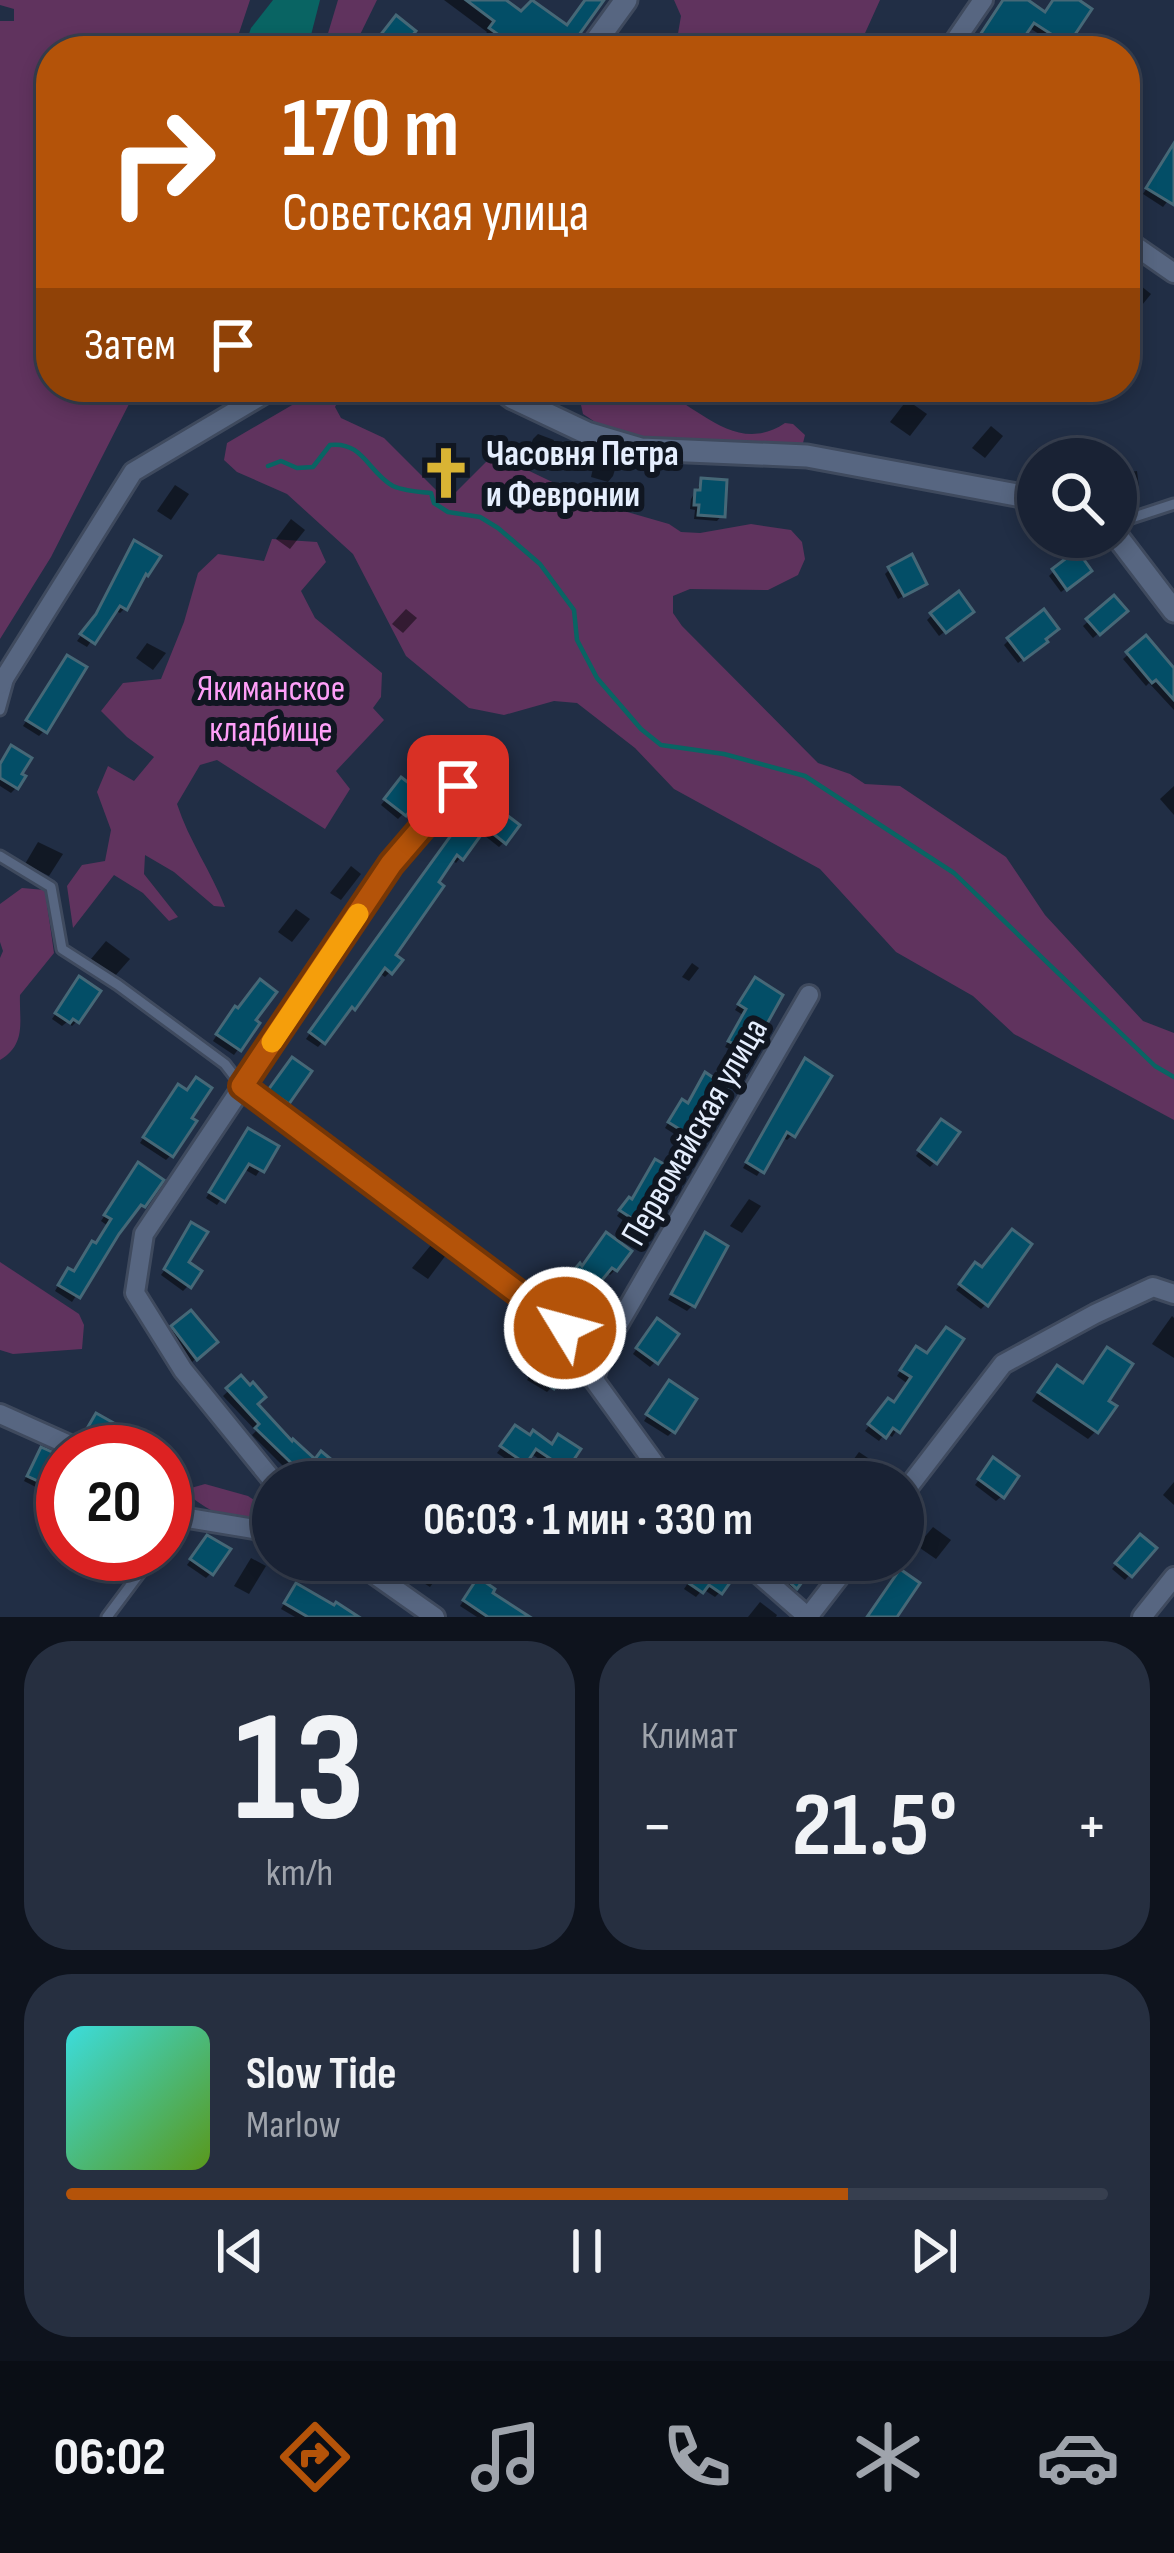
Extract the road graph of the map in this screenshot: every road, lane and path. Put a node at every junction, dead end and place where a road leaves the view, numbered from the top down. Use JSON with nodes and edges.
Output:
{"nodes":[{"id":1,"x":626,"y":0,"type":"edge"},
{"id":2,"x":982,"y":0,"type":"edge"},
{"id":3,"x":601,"y":36,"type":"edge"},
{"id":4,"x":958,"y":36,"type":"edge"},
{"id":5,"x":1140,"y":249,"type":"edge"},
{"id":6,"x":1174,"y":273,"type":"edge"},
{"id":7,"x":251,"y":402,"type":"edge"},
{"id":8,"x":521,"y":402,"type":"edge"},
{"id":9,"x":1017,"y":495,"type":"edge"},
{"id":10,"x":1174,"y":504,"type":"edge"},
{"id":11,"x":1137,"y":517,"type":"edge"},
{"id":12,"x":1133,"y":558,"type":"edge"},
{"id":13,"x":1174,"y":610,"type":"edge"},
{"id":14,"x":12,"y":666,"type":"junction"},
{"id":15,"x":0,"y":685,"type":"edge"},
{"id":16,"x":0,"y":710,"type":"edge"},
{"id":17,"x":458,"y":786,"type":"dead end"},
{"id":18,"x":0,"y":856,"type":"edge"},
{"id":19,"x":809,"y":995,"type":"dead end"},
{"id":20,"x":242,"y":1086,"type":"junction"},
{"id":21,"x":1174,"y":1294,"type":"edge"},
{"id":22,"x":601,"y":1354,"type":"junction"},
{"id":23,"x":0,"y":1414,"type":"edge"},
{"id":24,"x":36,"y":1430,"type":"edge"},
{"id":25,"x":257,"y":1461,"type":"edge"},
{"id":26,"x":653,"y":1461,"type":"edge"},
{"id":27,"x":924,"y":1467,"type":"edge"},
{"id":28,"x":192,"y":1515,"type":"edge"},
{"id":29,"x":252,"y":1529,"type":"edge"},
{"id":30,"x":1174,"y":1577,"type":"edge"},
{"id":31,"x":134,"y":1581,"type":"edge"},
{"id":32,"x":384,"y":1581,"type":"edge"},
{"id":33,"x":766,"y":1581,"type":"edge"},
{"id":34,"x":836,"y":1581,"type":"edge"},
{"id":35,"x":107,"y":1617,"type":"edge"},
{"id":36,"x":435,"y":1617,"type":"edge"},
{"id":37,"x":808,"y":1617,"type":"edge"},
{"id":38,"x":1142,"y":1617,"type":"edge"}],
"edges":[{"from":1,"to":3,"type":"street"},
{"from":2,"to":4,"type":"street"},
{"from":5,"to":6,"type":"street"},
{"from":7,"to":14,"type":"street"},
{"from":8,"to":9,"type":"street"},
{"from":10,"to":11,"type":"lane"},
{"from":12,"to":13,"type":"street"},
{"from":14,"to":15,"type":"street"},
{"from":14,"to":16,"type":"lane"},
{"from":17,"to":20,"type":"street"},
{"from":18,"to":20,"type":"lane"},
{"from":19,"to":22,"type":"street","name":"Первомайская улица"},
{"from":20,"to":22,"type":"lane"},
{"from":20,"to":25,"type":"street"},
{"from":21,"to":27,"type":"street"},
{"from":22,"to":26,"type":"street"},
{"from":23,"to":24,"type":"street"},
{"from":28,"to":29,"type":"street"},
{"from":30,"to":38,"type":"street"},
{"from":31,"to":35,"type":"lane"},
{"from":32,"to":36,"type":"street"},
{"from":33,"to":37,"type":"street"},
{"from":34,"to":37,"type":"street"}]}
